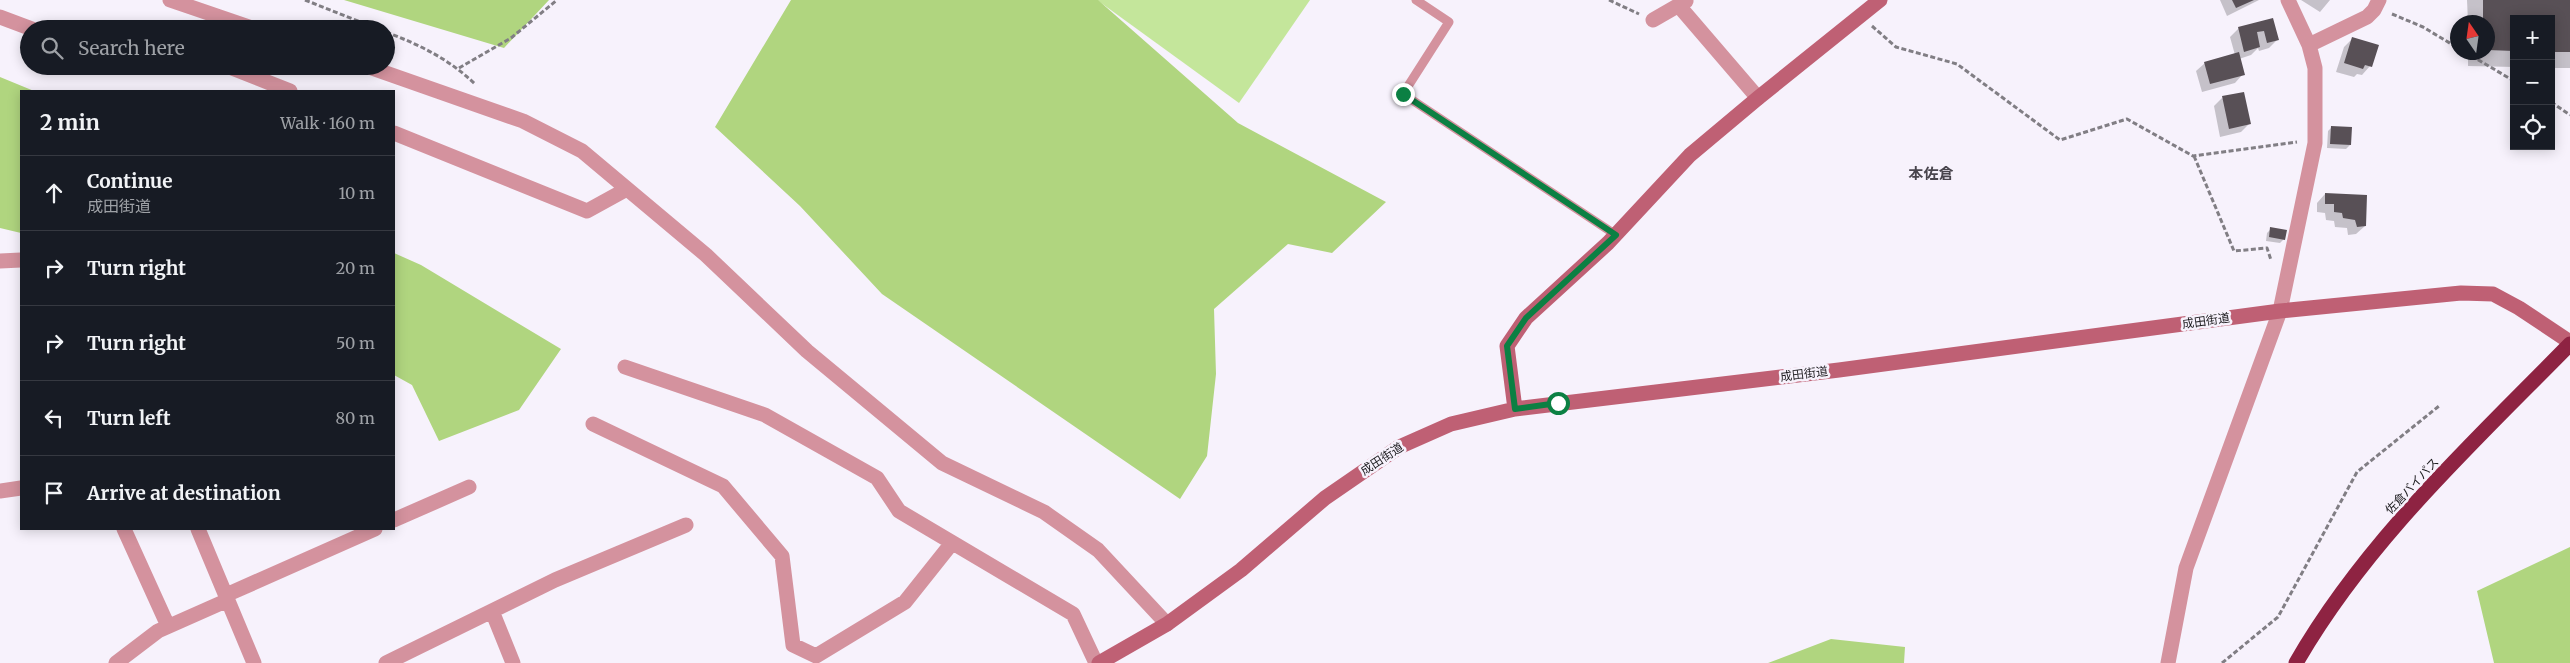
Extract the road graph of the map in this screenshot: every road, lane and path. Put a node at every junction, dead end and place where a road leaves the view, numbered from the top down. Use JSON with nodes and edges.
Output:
{"nodes":[{"id":1,"x":170,"y":0,"type":"edge"},
{"id":2,"x":305,"y":0,"type":"edge"},
{"id":3,"x":557,"y":0,"type":"edge"},
{"id":4,"x":1416,"y":0,"type":"edge"},
{"id":5,"x":1609,"y":0,"type":"edge"},
{"id":6,"x":1880,"y":0,"type":"edge"},
{"id":7,"x":2288,"y":0,"type":"edge"},
{"id":8,"x":1683,"y":3,"type":"edge"},
{"id":9,"x":2377,"y":5,"type":"edge"},
{"id":10,"x":1861,"y":16,"type":"junction"},
{"id":11,"x":0,"y":17,"type":"edge"},
{"id":12,"x":229,"y":20,"type":"edge"},
{"id":13,"x":355,"y":20,"type":"edge"},
{"id":14,"x":1653,"y":20,"type":"joint"},
{"id":15,"x":20,"y":24,"type":"edge"},
{"id":16,"x":395,"y":35,"type":"edge"},
{"id":17,"x":2450,"y":43,"type":"edge"},
{"id":18,"x":2309,"y":45,"type":"junction"},
{"id":19,"x":2478,"y":60,"type":"edge"},
{"id":20,"x":459,"y":68,"type":"junction"},
{"id":21,"x":250,"y":75,"type":"edge"},
{"id":22,"x":392,"y":75,"type":"edge"},
{"id":23,"x":2510,"y":79,"type":"edge"},
{"id":24,"x":479,"y":88,"type":"dead end"},
{"id":25,"x":287,"y":90,"type":"edge"},
{"id":26,"x":1758,"y":98,"type":"junction"},
{"id":27,"x":2555,"y":105,"type":"edge"},
{"id":28,"x":2570,"y":115,"type":"edge"},
{"id":29,"x":395,"y":133,"type":"edge"},
{"id":30,"x":2297,"y":134,"type":"dead end"},
{"id":31,"x":2194,"y":156,"type":"junction"},
{"id":32,"x":627,"y":189,"type":"junction"},
{"id":33,"x":1616,"y":235,"type":"junction"},
{"id":34,"x":20,"y":260,"type":"edge"},
{"id":35,"x":0,"y":261,"type":"edge"},
{"id":36,"x":2272,"y":264,"type":"dead end"},
{"id":37,"x":2280,"y":311,"type":"junction"},
{"id":38,"x":2570,"y":343,"type":"edge"},
{"id":39,"x":625,"y":368,"type":"dead end"},
{"id":40,"x":2439,"y":406,"type":"dead end"},
{"id":41,"x":1515,"y":409,"type":"junction"},
{"id":42,"x":593,"y":424,"type":"dead end"},
{"id":43,"x":469,"y":487,"type":"dead end"},
{"id":44,"x":20,"y":488,"type":"edge"},
{"id":45,"x":0,"y":491,"type":"edge"},
{"id":46,"x":395,"y":520,"type":"edge"},
{"id":47,"x":686,"y":525,"type":"dead end"},
{"id":48,"x":124,"y":530,"type":"edge"},
{"id":49,"x":198,"y":530,"type":"edge"},
{"id":50,"x":373,"y":530,"type":"edge"},
{"id":51,"x":952,"y":543,"type":"junction"},
{"id":52,"x":227,"y":598,"type":"junction"},
{"id":53,"x":492,"y":611,"type":"junction"},
{"id":54,"x":1167,"y":624,"type":"junction"},
{"id":55,"x":168,"y":626,"type":"junction"},
{"id":56,"x":116,"y":663,"type":"edge"},
{"id":57,"x":254,"y":663,"type":"edge"},
{"id":58,"x":386,"y":663,"type":"edge"},
{"id":59,"x":513,"y":663,"type":"edge"},
{"id":60,"x":1098,"y":663,"type":"edge"},
{"id":61,"x":2168,"y":663,"type":"edge"},
{"id":62,"x":2222,"y":663,"type":"edge"},
{"id":63,"x":2296,"y":663,"type":"edge"}],
"edges":[{"from":1,"to":12,"type":"street"},
{"from":2,"to":13,"type":"path"},
{"from":3,"to":20,"type":"path"},
{"from":4,"to":33,"type":"lane"},
{"from":5,"to":14,"type":"path"},
{"from":6,"to":10,"type":"street"},
{"from":7,"to":18,"type":"street"},
{"from":8,"to":14,"type":"street"},
{"from":8,"to":26,"type":"street"},
{"from":9,"to":17,"type":"path"},
{"from":9,"to":18,"type":"street"},
{"from":10,"to":26,"type":"street"},
{"from":10,"to":31,"type":"path"},
{"from":11,"to":15,"type":"street"},
{"from":16,"to":20,"type":"path"},
{"from":18,"to":37,"type":"street"},
{"from":19,"to":23,"type":"path"},
{"from":20,"to":24,"type":"path"},
{"from":21,"to":25,"type":"street"},
{"from":22,"to":32,"type":"street"},
{"from":26,"to":33,"type":"street"},
{"from":27,"to":28,"type":"path"},
{"from":29,"to":32,"type":"street"},
{"from":30,"to":31,"type":"path"},
{"from":31,"to":36,"type":"path"},
{"from":32,"to":54,"type":"street"},
{"from":33,"to":41,"type":"street"},
{"from":34,"to":35,"type":"street"},
{"from":37,"to":38,"type":"street","name":"成田街道"},
{"from":37,"to":41,"type":"street","name":"成田街道"},
{"from":37,"to":61,"type":"street"},
{"from":38,"to":63,"type":"highway","name":"佐倉バイパス"},
{"from":39,"to":51,"type":"street"},
{"from":40,"to":62,"type":"path"},
{"from":41,"to":54,"type":"street","name":"成田街道"},
{"from":42,"to":51,"type":"street"},
{"from":43,"to":46,"type":"street"},
{"from":44,"to":45,"type":"street"},
{"from":47,"to":53,"type":"street"},
{"from":48,"to":55,"type":"street"},
{"from":49,"to":52,"type":"street"},
{"from":50,"to":52,"type":"street"},
{"from":51,"to":60,"type":"street"},
{"from":52,"to":55,"type":"street"},
{"from":52,"to":57,"type":"street"},
{"from":53,"to":58,"type":"street"},
{"from":53,"to":59,"type":"street"},
{"from":54,"to":60,"type":"street","name":"成田街道"},
{"from":55,"to":56,"type":"street"}]}
